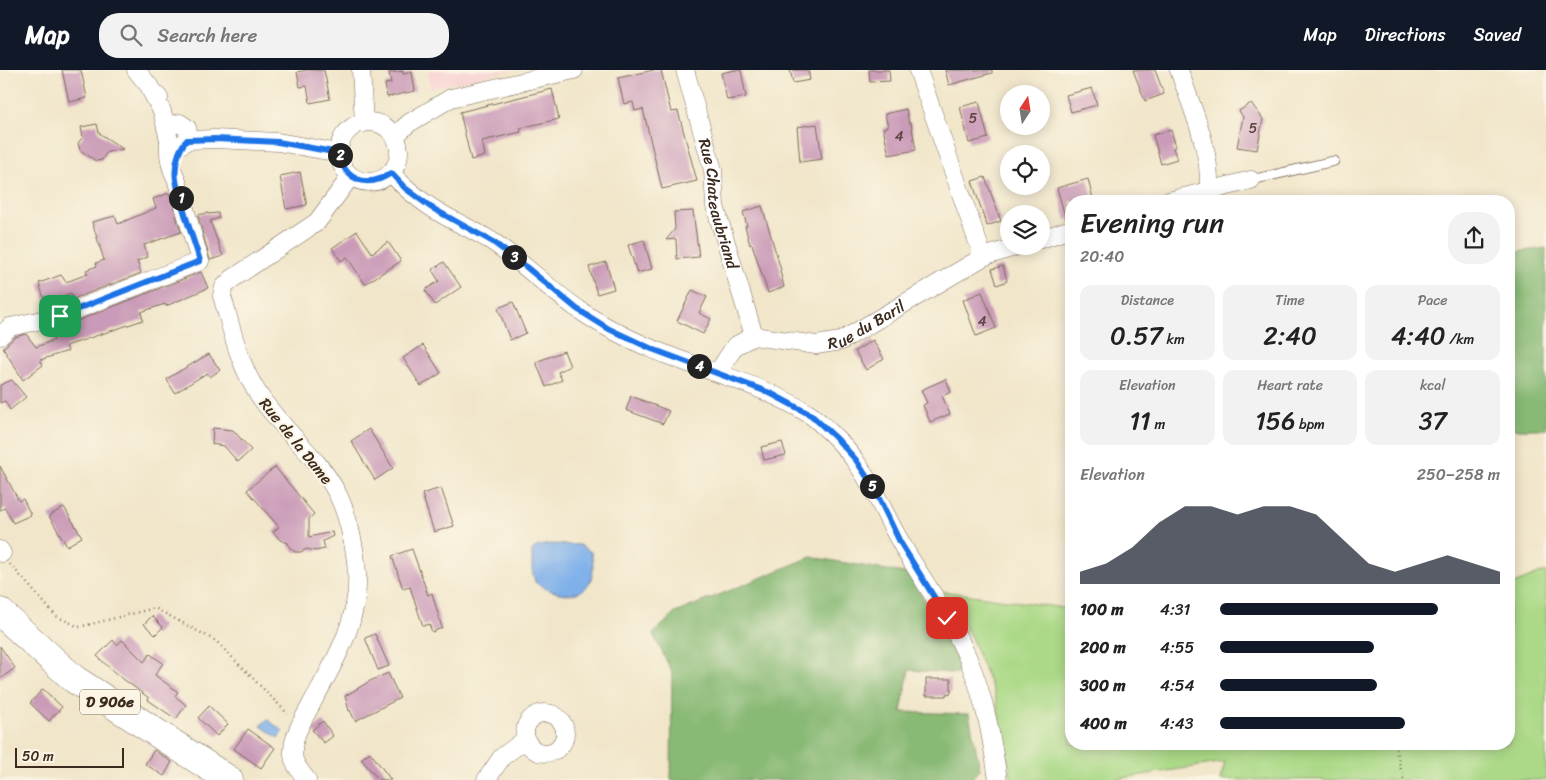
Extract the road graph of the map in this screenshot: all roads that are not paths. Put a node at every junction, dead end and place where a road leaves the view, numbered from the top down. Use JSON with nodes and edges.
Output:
{"nodes":[{"id":1,"x":136,"y":70,"type":"edge"},
{"id":2,"x":361,"y":70,"type":"edge"},
{"id":3,"x":574,"y":70,"type":"edge"},
{"id":4,"x":685,"y":70,"type":"edge"},
{"id":5,"x":918,"y":70,"type":"edge"},
{"id":6,"x":1179,"y":70,"type":"edge"},
{"id":7,"x":364,"y":123,"type":"junction"},
{"id":8,"x":179,"y":134,"type":"junction"},
{"id":9,"x":395,"y":136,"type":"junction"},
{"id":10,"x":339,"y":153,"type":"junction"},
{"id":11,"x":1334,"y":161,"type":"dead end"},
{"id":12,"x":391,"y":173,"type":"junction"},
{"id":13,"x":351,"y":176,"type":"junction"},
{"id":14,"x":1251,"y":180,"type":"joint"},
{"id":15,"x":1209,"y":190,"type":"junction"},
{"id":16,"x":1191,"y":195,"type":"edge"},
{"id":17,"x":1065,"y":232,"type":"edge"},
{"id":18,"x":1050,"y":236,"type":"edge"},
{"id":19,"x":1000,"y":252,"type":"edge"},
{"id":20,"x":983,"y":257,"type":"junction"},
{"id":21,"x":0,"y":336,"type":"edge"},
{"id":22,"x":754,"y":336,"type":"junction"},
{"id":23,"x":718,"y":372,"type":"junction"},
{"id":24,"x":0,"y":612,"type":"edge"},
{"id":25,"x":526,"y":738,"type":"dead end"},
{"id":26,"x":229,"y":780,"type":"edge"},
{"id":27,"x":307,"y":780,"type":"edge"},
{"id":28,"x":486,"y":780,"type":"edge"},
{"id":29,"x":998,"y":780,"type":"edge"}],
"edges":[{"from":1,"to":8,"type":"street"},
{"from":2,"to":7,"type":"street"},
{"from":3,"to":9,"type":"street"},
{"from":4,"to":22,"type":"street","name":"Rue Chateaubriand"},
{"from":5,"to":20,"type":"street"},
{"from":6,"to":15,"type":"street"},
{"from":7,"to":9,"type":"street"},
{"from":7,"to":10,"type":"street"},
{"from":8,"to":10,"type":"street"},
{"from":8,"to":21,"type":"street"},
{"from":9,"to":12,"type":"street"},
{"from":10,"to":13,"type":"street"},
{"from":11,"to":14,"type":"lane"},
{"from":12,"to":13,"type":"street"},
{"from":12,"to":23,"type":"street"},
{"from":13,"to":27,"type":"street","name":"Rue de la Dame"},
{"from":14,"to":15,"type":"street"},
{"from":15,"to":16,"type":"street"},
{"from":17,"to":18,"type":"street"},
{"from":19,"to":20,"type":"street","name":"Rue du Baril"},
{"from":20,"to":22,"type":"street","name":"Rue du Baril"},
{"from":22,"to":23,"type":"street"},
{"from":23,"to":29,"type":"street"},
{"from":24,"to":26,"type":"main road","number":"D 906e"},
{"from":25,"to":28,"type":"street"}]}
